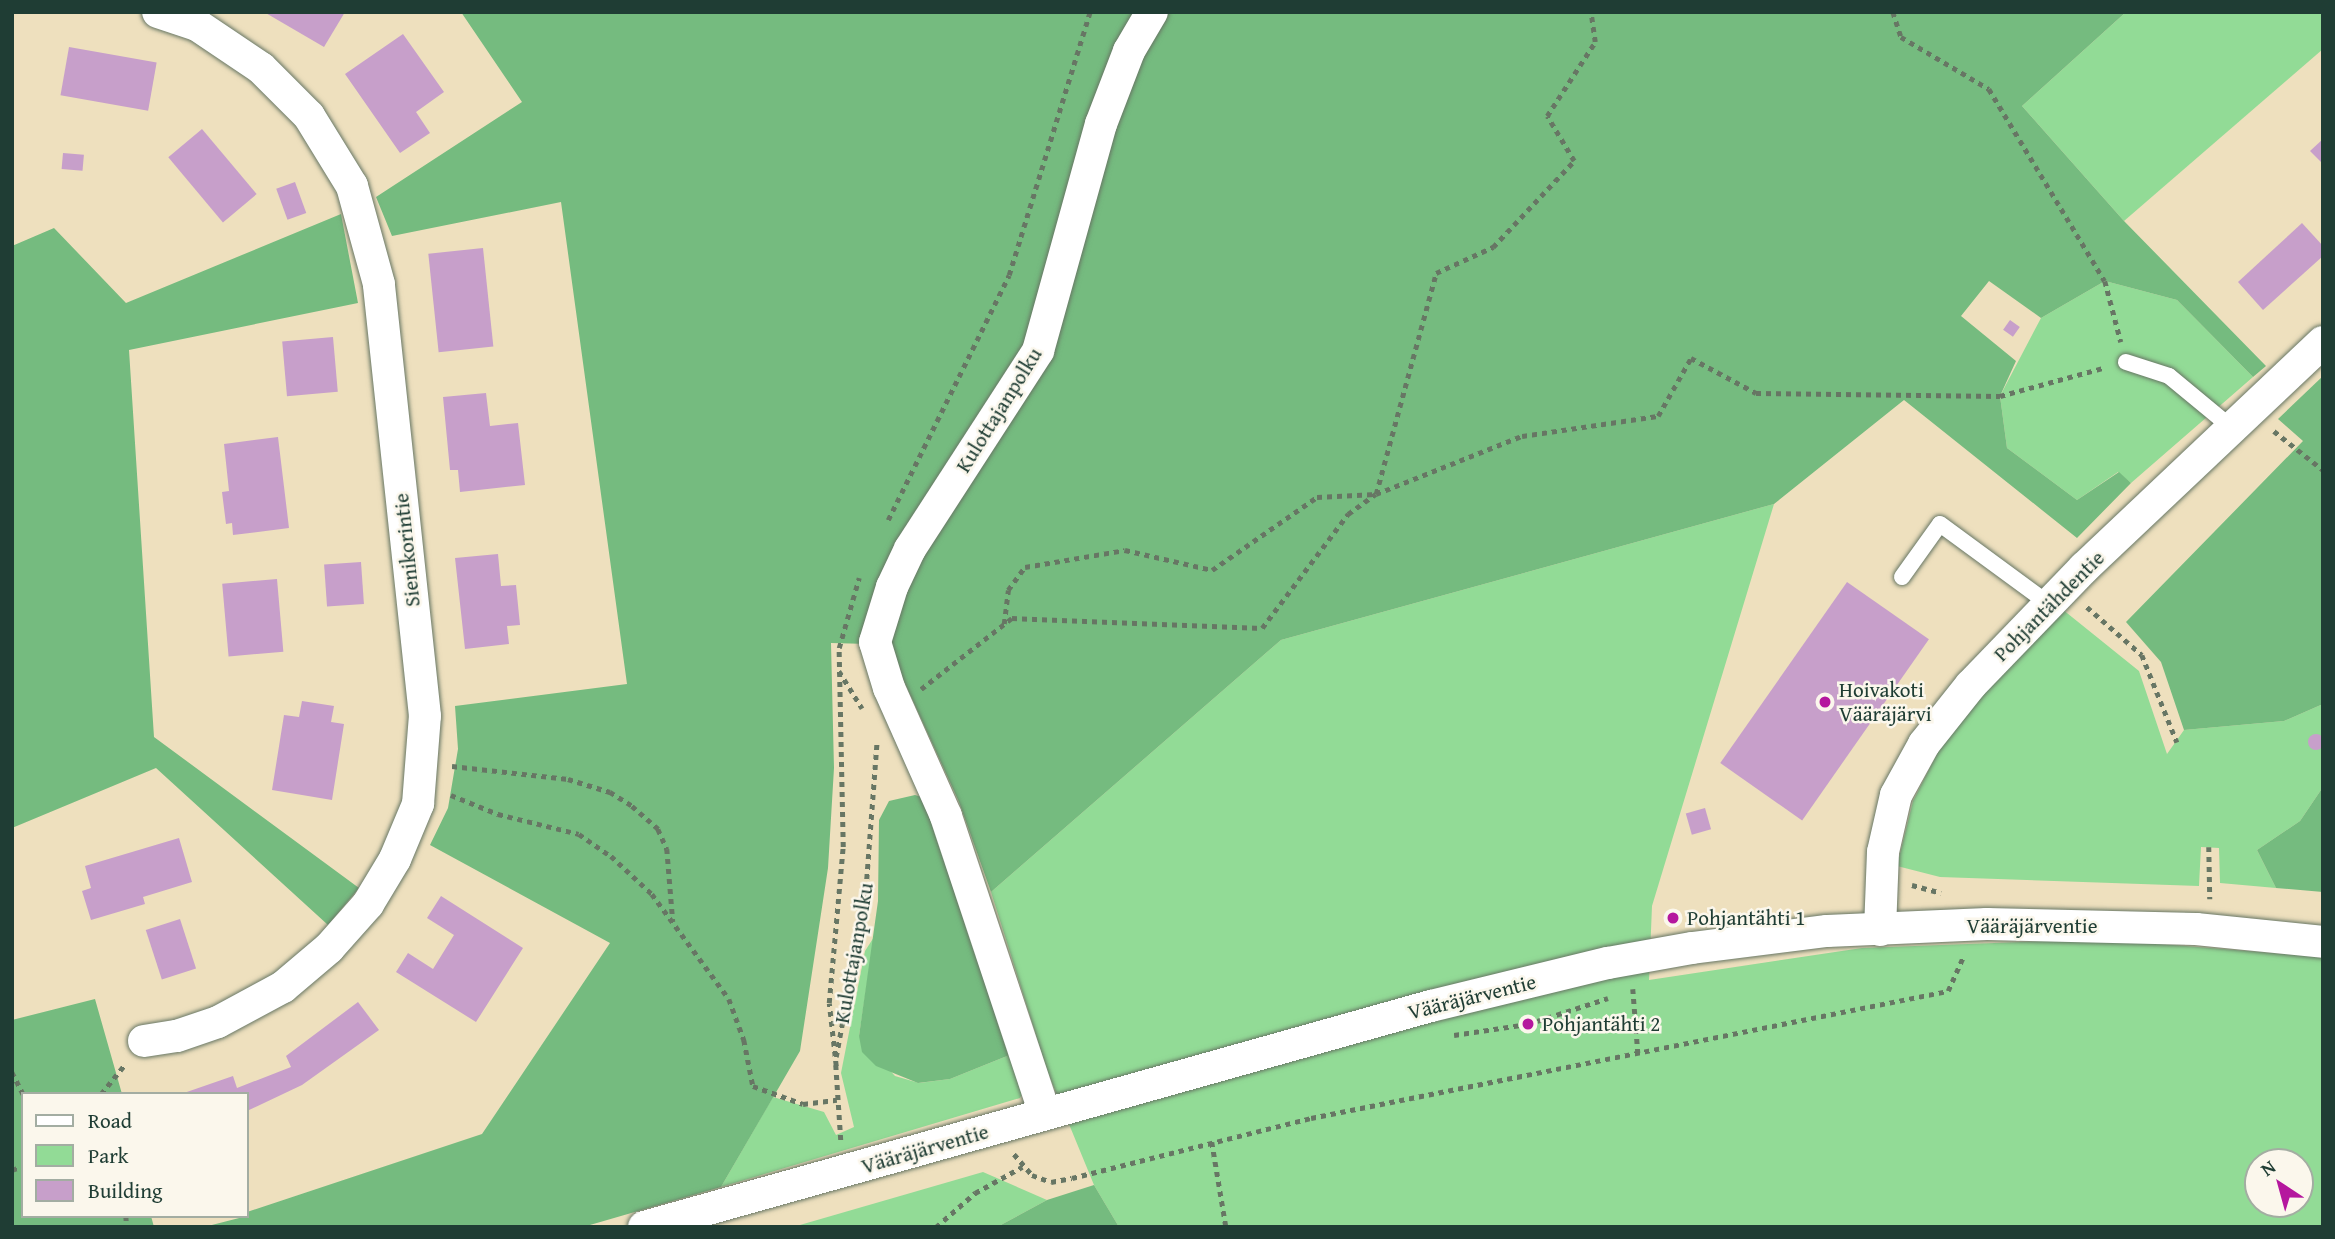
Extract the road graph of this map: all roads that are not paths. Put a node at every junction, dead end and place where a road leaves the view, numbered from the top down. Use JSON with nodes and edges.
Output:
{"nodes":[{"id":1,"x":158,"y":12,"type":"edge"},
{"id":2,"x":1152,"y":12,"type":"edge"},
{"id":3,"x":2323,"y":342,"type":"edge"},
{"id":4,"x":2126,"y":362,"type":"road end"},
{"id":5,"x":2241,"y":421,"type":"junction"},
{"id":6,"x":1902,"y":577,"type":"dead end"},
{"id":7,"x":2057,"y":596,"type":"junction"},
{"id":8,"x":1881,"y":930,"type":"junction"},
{"id":9,"x":2323,"y":942,"type":"edge"},
{"id":10,"x":144,"y":1041,"type":"dead end"},
{"id":11,"x":1045,"y":1114,"type":"junction"},
{"id":12,"x":644,"y":1227,"type":"edge"}],
"edges":[{"from":1,"to":10,"type":"street","name":"Sienikorintie"},
{"from":2,"to":11,"type":"street","name":"Kulottajanpolku"},
{"from":3,"to":5,"type":"street","name":"Pohjantähdentie"},
{"from":4,"to":5,"type":"lane"},
{"from":5,"to":7,"type":"street","name":"Pohjantähdentie"},
{"from":6,"to":7,"type":"lane"},
{"from":7,"to":8,"type":"street","name":"Pohjantähdentie"},
{"from":8,"to":9,"type":"street","name":"Vääräjärventie"},
{"from":8,"to":11,"type":"street","name":"Vääräjärventie"},
{"from":11,"to":12,"type":"street","name":"Vääräjärventie"}]}
